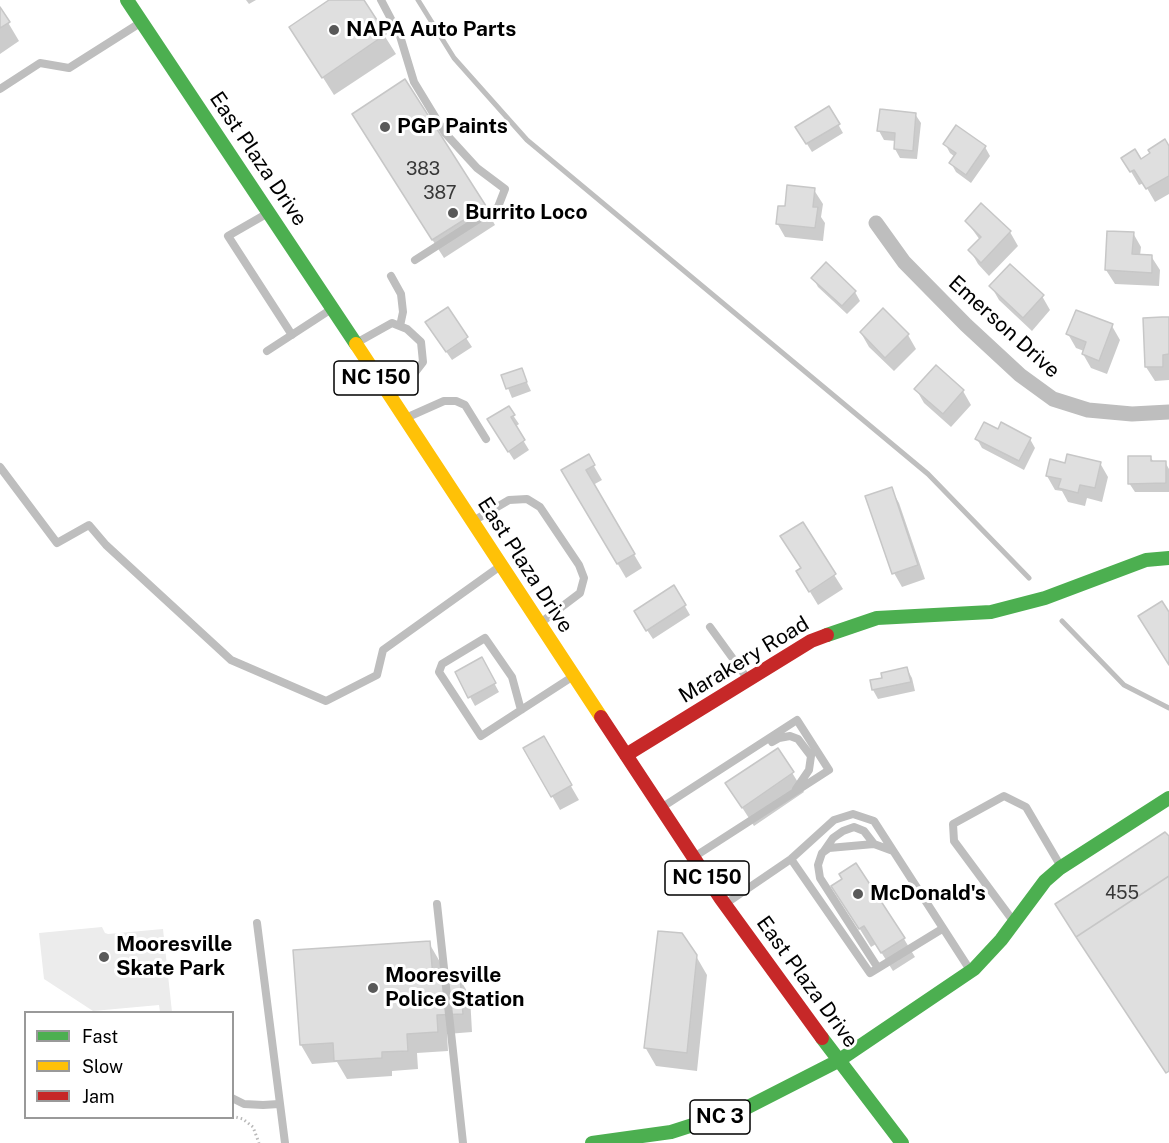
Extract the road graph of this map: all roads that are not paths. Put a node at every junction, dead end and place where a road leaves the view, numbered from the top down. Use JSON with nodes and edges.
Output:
{"nodes":[{"id":1,"x":127,"y":0,"type":"edge"},
{"id":2,"x":381,"y":0,"type":"edge"},
{"id":3,"x":141,"y":22,"type":"junction"},
{"id":4,"x":0,"y":88,"type":"edge"},
{"id":5,"x":269,"y":213,"type":"junction"},
{"id":6,"x":876,"y":223,"type":"dead end"},
{"id":7,"x":415,"y":260,"type":"dead end"},
{"id":8,"x":391,"y":276,"type":"dead end"},
{"id":9,"x":331,"y":309,"type":"junction"},
{"id":10,"x":400,"y":326,"type":"junction"},
{"id":11,"x":292,"y":335,"type":"junction"},
{"id":12,"x":354,"y":344,"type":"junction"},
{"id":13,"x":267,"y":351,"type":"dead end"},
{"id":14,"x":386,"y":392,"type":"junction"},
{"id":15,"x":1169,"y":412,"type":"edge"},
{"id":16,"x":404,"y":419,"type":"junction"},
{"id":17,"x":486,"y":439,"type":"dead end"},
{"id":18,"x":0,"y":466,"type":"edge"},
{"id":19,"x":472,"y":522,"type":"junction"},
{"id":20,"x":1169,"y":558,"type":"edge"},
{"id":21,"x":501,"y":566,"type":"junction"},
{"id":22,"x":539,"y":624,"type":"junction"},
{"id":23,"x":710,"y":627,"type":"dead end"},
{"id":24,"x":574,"y":676,"type":"junction"},
{"id":25,"x":748,"y":680,"type":"junction"},
{"id":26,"x":522,"y":710,"type":"junction"},
{"id":27,"x":626,"y":756,"type":"junction"},
{"id":28,"x":714,"y":774,"type":"junction"},
{"id":29,"x":793,"y":793,"type":"junction"},
{"id":30,"x":1167,"y":803,"type":"edge"},
{"id":31,"x":661,"y":808,"type":"junction"},
{"id":32,"x":874,"y":843,"type":"junction"},
{"id":33,"x":894,"y":852,"type":"junction"},
{"id":34,"x":822,"y":854,"type":"junction"},
{"id":35,"x":693,"y":857,"type":"junction"},
{"id":36,"x":792,"y":859,"type":"junction"},
{"id":37,"x":1062,"y":867,"type":"junction"},
{"id":38,"x":437,"y":904,"type":"dead end"},
{"id":39,"x":725,"y":905,"type":"junction"},
{"id":40,"x":257,"y":923,"type":"dead end"},
{"id":41,"x":1014,"y":923,"type":"junction"},
{"id":42,"x":942,"y":929,"type":"junction"},
{"id":43,"x":878,"y":968,"type":"junction"},
{"id":44,"x":971,"y":971,"type":"junction"},
{"id":45,"x":838,"y":1061,"type":"junction"},
{"id":46,"x":234,"y":1099,"type":"edge"},
{"id":47,"x":279,"y":1104,"type":"junction"},
{"id":48,"x":285,"y":1143,"type":"edge"},
{"id":49,"x":463,"y":1143,"type":"edge"},
{"id":50,"x":592,"y":1143,"type":"edge"},
{"id":51,"x":902,"y":1143,"type":"edge"}],
"edges":[{"from":1,"to":3,"type":"main road","name":"East Plaza Drive","number":"NC 150"},
{"from":2,"to":7,"type":"lane"},
{"from":3,"to":4,"type":"lane"},
{"from":3,"to":5,"type":"main road","name":"East Plaza Drive","number":"NC 150"},
{"from":5,"to":9,"type":"main road","name":"East Plaza Drive","number":"NC 150"},
{"from":5,"to":11,"type":"lane"},
{"from":6,"to":15,"type":"street","name":"Emerson Drive"},
{"from":8,"to":10,"type":"lane"},
{"from":9,"to":11,"type":"lane"},
{"from":9,"to":12,"type":"main road","name":"East Plaza Drive","number":"NC 150"},
{"from":10,"to":12,"type":"lane"},
{"from":10,"to":14,"type":"lane"},
{"from":11,"to":13,"type":"lane"},
{"from":12,"to":14,"type":"main road","name":"East Plaza Drive","number":"NC 150"},
{"from":14,"to":16,"type":"main road","name":"East Plaza Drive","number":"NC 150"},
{"from":16,"to":17,"type":"lane"},
{"from":16,"to":19,"type":"main road","name":"East Plaza Drive","number":"NC 150"},
{"from":18,"to":21,"type":"lane"},
{"from":19,"to":21,"type":"main road","name":"East Plaza Drive","number":"NC 150"},
{"from":19,"to":22,"type":"lane"},
{"from":20,"to":25,"type":"main road","name":"Marakery Road"},
{"from":21,"to":22,"type":"main road","name":"East Plaza Drive","number":"NC 150"},
{"from":22,"to":24,"type":"main road","name":"East Plaza Drive","number":"NC 150"},
{"from":23,"to":25,"type":"lane"},
{"from":24,"to":26,"type":"lane"},
{"from":24,"to":27,"type":"main road","name":"East Plaza Drive","number":"NC 150"},
{"from":25,"to":27,"type":"main road","name":"Marakery Road"},
{"from":26,"to":26,"type":"lane"},
{"from":27,"to":31,"type":"main road","name":"East Plaza Drive","number":"NC 150"},
{"from":28,"to":29,"type":"lane"},
{"from":28,"to":29,"type":"lane"},
{"from":28,"to":31,"type":"lane"},
{"from":29,"to":35,"type":"lane"},
{"from":30,"to":37,"type":"main road"},
{"from":31,"to":35,"type":"main road","name":"East Plaza Drive","number":"NC 150"},
{"from":32,"to":33,"type":"lane"},
{"from":32,"to":34,"type":"lane"},
{"from":32,"to":34,"type":"lane"},
{"from":33,"to":36,"type":"lane"},
{"from":33,"to":42,"type":"lane"},
{"from":34,"to":43,"type":"lane"},
{"from":35,"to":39,"type":"main road","name":"East Plaza Drive","number":"NC 150"},
{"from":36,"to":39,"type":"lane"},
{"from":36,"to":43,"type":"lane"},
{"from":37,"to":41,"type":"main road"},
{"from":37,"to":41,"type":"lane"},
{"from":38,"to":49,"type":"lane"},
{"from":39,"to":45,"type":"main road","name":"East Plaza Drive","number":"NC 150"},
{"from":40,"to":47,"type":"lane"},
{"from":41,"to":44,"type":"main road"},
{"from":42,"to":43,"type":"lane"},
{"from":42,"to":44,"type":"lane"},
{"from":44,"to":45,"type":"main road"},
{"from":45,"to":50,"type":"main road","number":"NC 3"},
{"from":45,"to":51,"type":"main road","name":"East Plaza Drive","number":"NC 150"},
{"from":46,"to":47,"type":"lane"},
{"from":47,"to":48,"type":"lane"}]}
